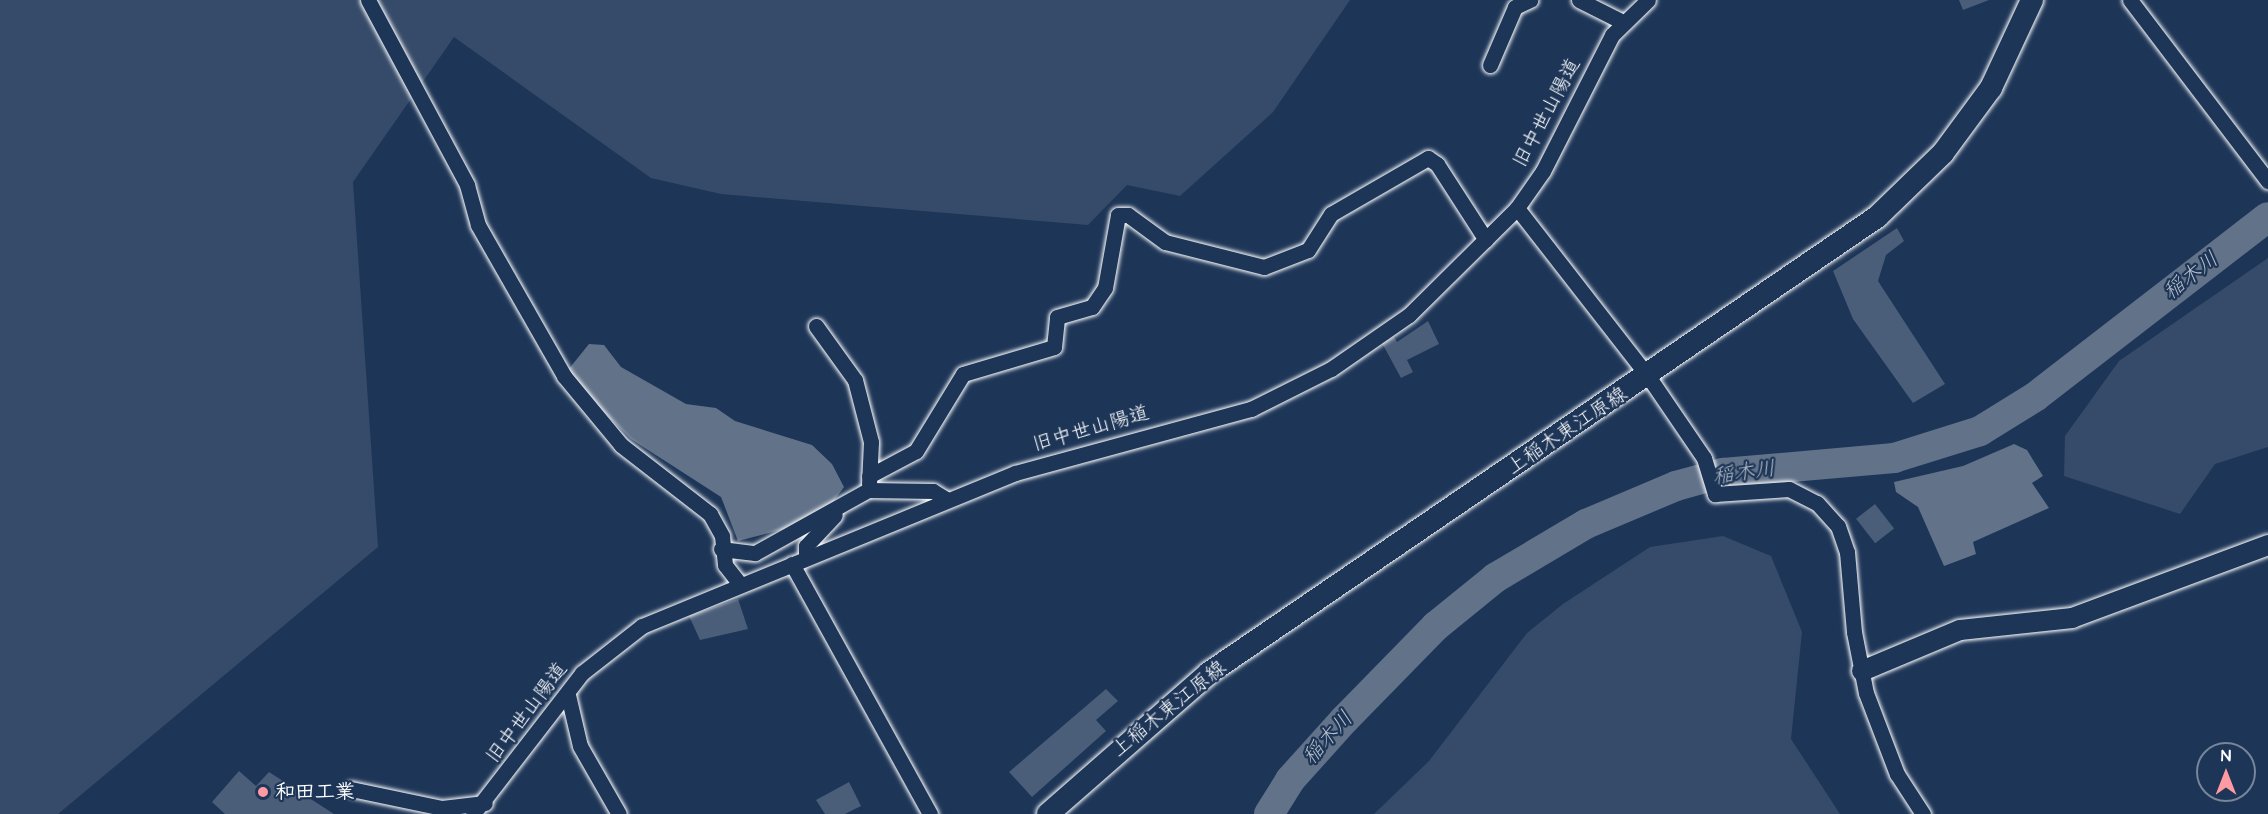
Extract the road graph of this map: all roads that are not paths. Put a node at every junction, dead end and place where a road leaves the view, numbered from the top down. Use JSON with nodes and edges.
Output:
{"nodes":[{"id":1,"x":369,"y":0,"type":"edge"},
{"id":2,"x":1530,"y":0,"type":"edge"},
{"id":3,"x":1579,"y":0,"type":"edge"},
{"id":4,"x":1647,"y":0,"type":"edge"},
{"id":5,"x":2032,"y":0,"type":"edge"},
{"id":6,"x":2130,"y":0,"type":"edge"},
{"id":7,"x":1623,"y":22,"type":"junction"},
{"id":8,"x":1490,"y":65,"type":"dead end"},
{"id":9,"x":2268,"y":181,"type":"edge"},
{"id":10,"x":1517,"y":208,"type":"junction"},
{"id":11,"x":1486,"y":240,"type":"junction"},
{"id":12,"x":816,"y":326,"type":"dead end"},
{"id":13,"x":1648,"y":376,"type":"junction"},
{"id":14,"x":869,"y":483,"type":"junction"},
{"id":15,"x":946,"y":499,"type":"junction"},
{"id":16,"x":840,"y":508,"type":"junction"},
{"id":17,"x":2268,"y":545,"type":"edge"},
{"id":18,"x":721,"y":549,"type":"junction"},
{"id":19,"x":799,"y":561,"type":"junction"},
{"id":20,"x":739,"y":584,"type":"junction"},
{"id":21,"x":1862,"y":670,"type":"junction"},
{"id":22,"x":568,"y":695,"type":"junction"},
{"id":23,"x":351,"y":789,"type":"dead end"},
{"id":24,"x":485,"y":804,"type":"junction"},
{"id":25,"x":473,"y":814,"type":"edge"},
{"id":26,"x":619,"y":814,"type":"edge"},
{"id":27,"x":930,"y":814,"type":"edge"},
{"id":28,"x":1048,"y":814,"type":"edge"},
{"id":29,"x":1923,"y":814,"type":"edge"}],
"edges":[{"from":1,"to":18,"type":"street"},
{"from":2,"to":8,"type":"street"},
{"from":3,"to":7,"type":"street"},
{"from":4,"to":7,"type":"street","name":"旧中世山陽道"},
{"from":5,"to":13,"type":"main road","name":"上稲木東江原線"},
{"from":6,"to":9,"type":"street"},
{"from":7,"to":10,"type":"street","name":"旧中世山陽道"},
{"from":10,"to":11,"type":"street","name":"旧中世山陽道"},
{"from":10,"to":13,"type":"street"},
{"from":11,"to":14,"type":"street"},
{"from":11,"to":15,"type":"street","name":"旧中世山陽道"},
{"from":12,"to":14,"type":"street"},
{"from":13,"to":21,"type":"street"},
{"from":13,"to":28,"type":"main road","name":"上稲木東江原線"},
{"from":14,"to":15,"type":"street"},
{"from":14,"to":16,"type":"street"},
{"from":15,"to":19,"type":"street","name":"旧中世山陽道"},
{"from":16,"to":18,"type":"street"},
{"from":16,"to":19,"type":"street"},
{"from":17,"to":21,"type":"street"},
{"from":18,"to":20,"type":"street"},
{"from":19,"to":20,"type":"street","name":"旧中世山陽道"},
{"from":19,"to":27,"type":"street"},
{"from":20,"to":22,"type":"street","name":"旧中世山陽道"},
{"from":21,"to":29,"type":"street"},
{"from":22,"to":24,"type":"street","name":"旧中世山陽道"},
{"from":22,"to":26,"type":"street"},
{"from":23,"to":24,"type":"street"},
{"from":24,"to":25,"type":"street","name":"旧中世山陽道"}]}
